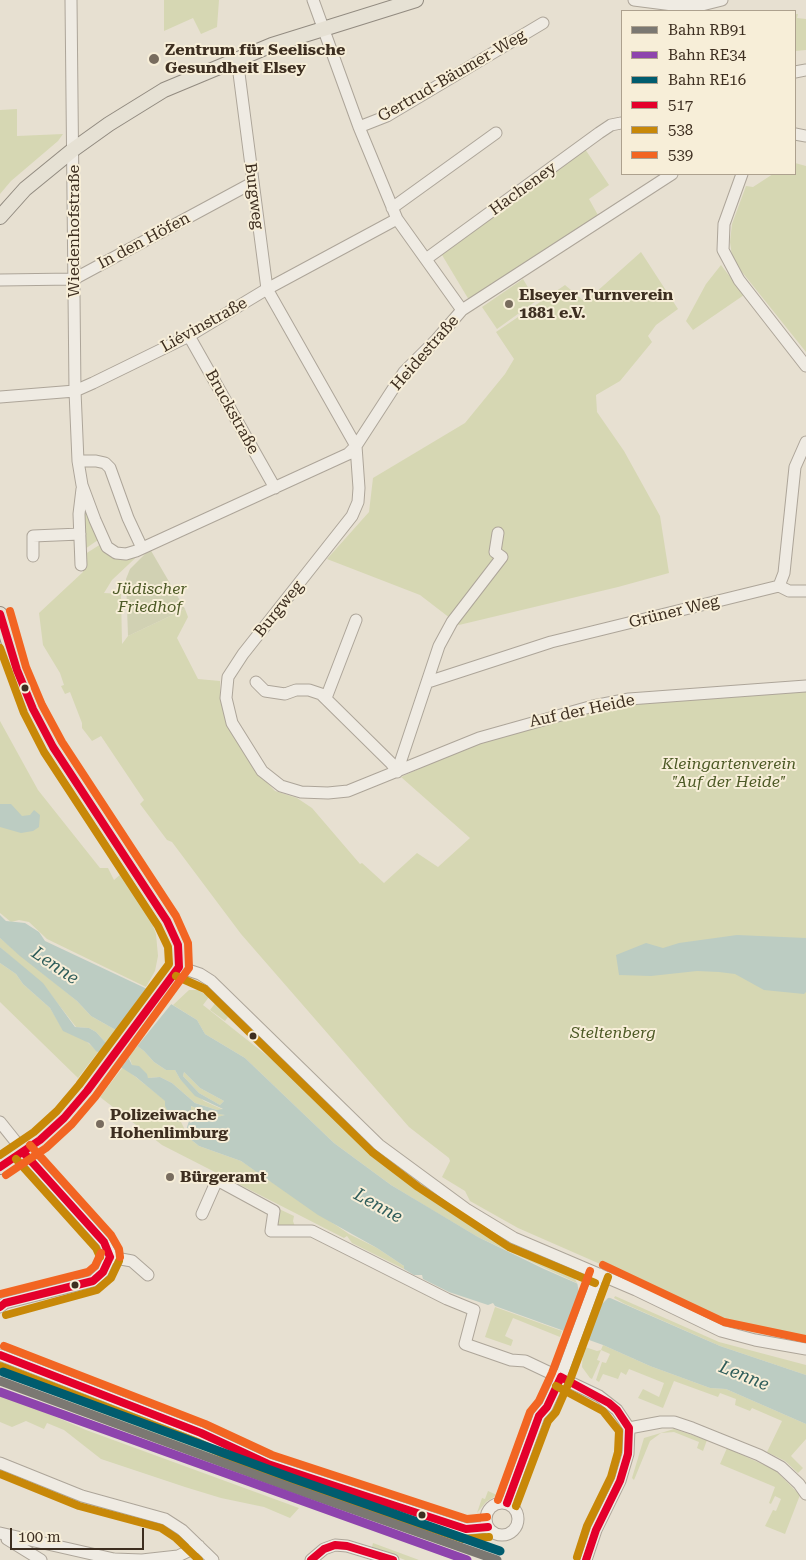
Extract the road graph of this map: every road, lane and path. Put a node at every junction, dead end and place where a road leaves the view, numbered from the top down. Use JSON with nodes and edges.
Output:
{"nodes":[{"id":1,"x":70,"y":0,"type":"edge"},
{"id":2,"x":313,"y":0,"type":"edge"},
{"id":3,"x":416,"y":0,"type":"edge"},
{"id":4,"x":634,"y":0,"type":"edge"},
{"id":5,"x":722,"y":0,"type":"edge"},
{"id":6,"x":543,"y":23,"type":"dead end"},
{"id":7,"x":323,"y":28,"type":"junction"},
{"id":8,"x":237,"y":58,"type":"junction"},
{"id":9,"x":621,"y":122,"type":"dead end"},
{"id":10,"x":359,"y":126,"type":"junction"},
{"id":11,"x":496,"y":133,"type":"dead end"},
{"id":12,"x":74,"y":149,"type":"junction"},
{"id":13,"x":670,"y":175,"type":"edge"},
{"id":14,"x":742,"y":175,"type":"edge"},
{"id":15,"x":252,"y":183,"type":"junction"},
{"id":16,"x":392,"y":208,"type":"junction"},
{"id":17,"x":0,"y":217,"type":"edge"},
{"id":18,"x":397,"y":219,"type":"junction"},
{"id":19,"x":426,"y":259,"type":"junction"},
{"id":20,"x":74,"y":279,"type":"junction"},
{"id":21,"x":0,"y":280,"type":"edge"},
{"id":22,"x":267,"y":289,"type":"junction"},
{"id":23,"x":462,"y":310,"type":"junction"},
{"id":24,"x":189,"y":336,"type":"junction"},
{"id":25,"x":806,"y":366,"type":"edge"},
{"id":26,"x":75,"y":391,"type":"junction"},
{"id":27,"x":0,"y":397,"type":"edge"},
{"id":28,"x":806,"y":442,"type":"edge"},
{"id":29,"x":356,"y":446,"type":"junction"},
{"id":30,"x":78,"y":461,"type":"junction"},
{"id":31,"x":82,"y":485,"type":"junction"},
{"id":32,"x":275,"y":488,"type":"junction"},
{"id":33,"x":498,"y":533,"type":"dead end"},
{"id":34,"x":80,"y":534,"type":"junction"},
{"id":35,"x":142,"y":548,"type":"junction"},
{"id":36,"x":130,"y":554,"type":"joint"},
{"id":37,"x":33,"y":556,"type":"dead end"},
{"id":38,"x":81,"y":565,"type":"dead end"},
{"id":39,"x":779,"y":586,"type":"junction"},
{"id":40,"x":806,"y":591,"type":"edge"},
{"id":41,"x":0,"y":614,"type":"edge"},
{"id":42,"x":356,"y":620,"type":"dead end"},
{"id":43,"x":256,"y":682,"type":"dead end"},
{"id":44,"x":428,"y":682,"type":"junction"},
{"id":45,"x":806,"y":686,"type":"edge"},
{"id":46,"x":326,"y":698,"type":"junction"},
{"id":47,"x":397,"y":772,"type":"junction"},
{"id":48,"x":179,"y":967,"type":"junction"},
{"id":49,"x":0,"y":1122,"type":"edge"},
{"id":50,"x":24,"y":1152,"type":"junction"},
{"id":51,"x":0,"y":1167,"type":"edge"},
{"id":52,"x":202,"y":1214,"type":"dead end"},
{"id":53,"x":110,"y":1257,"type":"junction"},
{"id":54,"x":148,"y":1275,"type":"dead end"},
{"id":55,"x":597,"y":1278,"type":"junction"},
{"id":56,"x":0,"y":1306,"type":"edge"},
{"id":57,"x":806,"y":1349,"type":"edge"},
{"id":58,"x":0,"y":1355,"type":"edge"},
{"id":59,"x":561,"y":1378,"type":"junction"},
{"id":60,"x":628,"y":1428,"type":"junction"},
{"id":61,"x":0,"y":1463,"type":"edge"},
{"id":62,"x":806,"y":1494,"type":"edge"},
{"id":63,"x":507,"y":1503,"type":"junction"},
{"id":64,"x":488,"y":1527,"type":"junction"},
{"id":65,"x":3,"y":1534,"type":"edge"},
{"id":66,"x":199,"y":1546,"type":"junction"},
{"id":67,"x":97,"y":1558,"type":"edge"},
{"id":68,"x":41,"y":1560,"type":"edge"},
{"id":69,"x":213,"y":1560,"type":"edge"},
{"id":70,"x":311,"y":1560,"type":"edge"},
{"id":71,"x":393,"y":1560,"type":"edge"},
{"id":72,"x":586,"y":1560,"type":"edge"}],
"edges":[{"from":1,"to":12,"type":"street","name":"Wiedenhofstraße"},
{"from":2,"to":7,"type":"street"},
{"from":3,"to":7,"type":"main road"},
{"from":4,"to":5,"type":"street"},
{"from":6,"to":10,"type":"street","name":"Gertrud-Bäumer-Weg"},
{"from":7,"to":8,"type":"main road"},
{"from":7,"to":10,"type":"street"},
{"from":8,"to":12,"type":"main road"},
{"from":8,"to":15,"type":"street","name":"Burgweg"},
{"from":9,"to":19,"type":"street","name":"Hacheney"},
{"from":10,"to":16,"type":"street"},
{"from":11,"to":16,"type":"street"},
{"from":12,"to":17,"type":"main road"},
{"from":12,"to":20,"type":"street","name":"Wiedenhofstraße"},
{"from":13,"to":23,"type":"street","name":"Heidestraße"},
{"from":14,"to":25,"type":"street"},
{"from":15,"to":20,"type":"street","name":"In den Höfen"},
{"from":15,"to":22,"type":"street","name":"Burgweg"},
{"from":16,"to":18,"type":"street"},
{"from":18,"to":19,"type":"street"},
{"from":18,"to":22,"type":"street","name":"Liévinstraße"},
{"from":19,"to":23,"type":"street"},
{"from":20,"to":21,"type":"street","name":"In den Höfen"},
{"from":20,"to":26,"type":"street","name":"Wiedenhofstraße"},
{"from":22,"to":24,"type":"street","name":"Liévinstraße"},
{"from":22,"to":29,"type":"street","name":"Burgweg"},
{"from":23,"to":29,"type":"street","name":"Heidestraße"},
{"from":24,"to":26,"type":"street","name":"Liévinstraße"},
{"from":24,"to":32,"type":"street","name":"Bruckstraße"},
{"from":26,"to":27,"type":"street","name":"Liévinstraße"},
{"from":26,"to":30,"type":"street","name":"Wiedenhofstraße"},
{"from":28,"to":39,"type":"street"},
{"from":29,"to":32,"type":"street","name":"Heidestraße"},
{"from":29,"to":47,"type":"street","name":"Burgweg"},
{"from":30,"to":31,"type":"street","name":"Wiedenhofstraße"},
{"from":30,"to":35,"type":"street"},
{"from":31,"to":34,"type":"street","name":"Wiedenhofstraße"},
{"from":31,"to":36,"type":"street","name":"Wiedenhofstraße"},
{"from":32,"to":35,"type":"street","name":"Heidestraße"},
{"from":33,"to":44,"type":"street"},
{"from":34,"to":37,"type":"street"},
{"from":34,"to":38,"type":"street","name":"Wiedenhofstraße"},
{"from":35,"to":36,"type":"street","name":"Heidestraße"},
{"from":39,"to":40,"type":"street"},
{"from":39,"to":44,"type":"street","name":"Grüner Weg"},
{"from":41,"to":48,"type":"main road"},
{"from":42,"to":46,"type":"street"},
{"from":43,"to":46,"type":"street"},
{"from":44,"to":47,"type":"street"},
{"from":45,"to":47,"type":"street","name":"Auf der Heide"},
{"from":46,"to":47,"type":"street"},
{"from":48,"to":50,"type":"main road"},
{"from":48,"to":55,"type":"street"},
{"from":49,"to":50,"type":"street"},
{"from":50,"to":51,"type":"main road"},
{"from":50,"to":53,"type":"street"},
{"from":52,"to":59,"type":"street"},
{"from":53,"to":54,"type":"street"},
{"from":53,"to":56,"type":"street"},
{"from":55,"to":57,"type":"street"},
{"from":55,"to":59,"type":"street"},
{"from":58,"to":64,"type":"street"},
{"from":59,"to":60,"type":"street"},
{"from":59,"to":63,"type":"street"},
{"from":60,"to":62,"type":"street"},
{"from":60,"to":72,"type":"street"},
{"from":61,"to":66,"type":"street"},
{"from":63,"to":64,"type":"street"},
{"from":63,"to":64,"type":"street"},
{"from":65,"to":67,"type":"street"},
{"from":65,"to":68,"type":"street"},
{"from":66,"to":67,"type":"street"},
{"from":66,"to":69,"type":"street"},
{"from":70,"to":71,"type":"street"}]}
